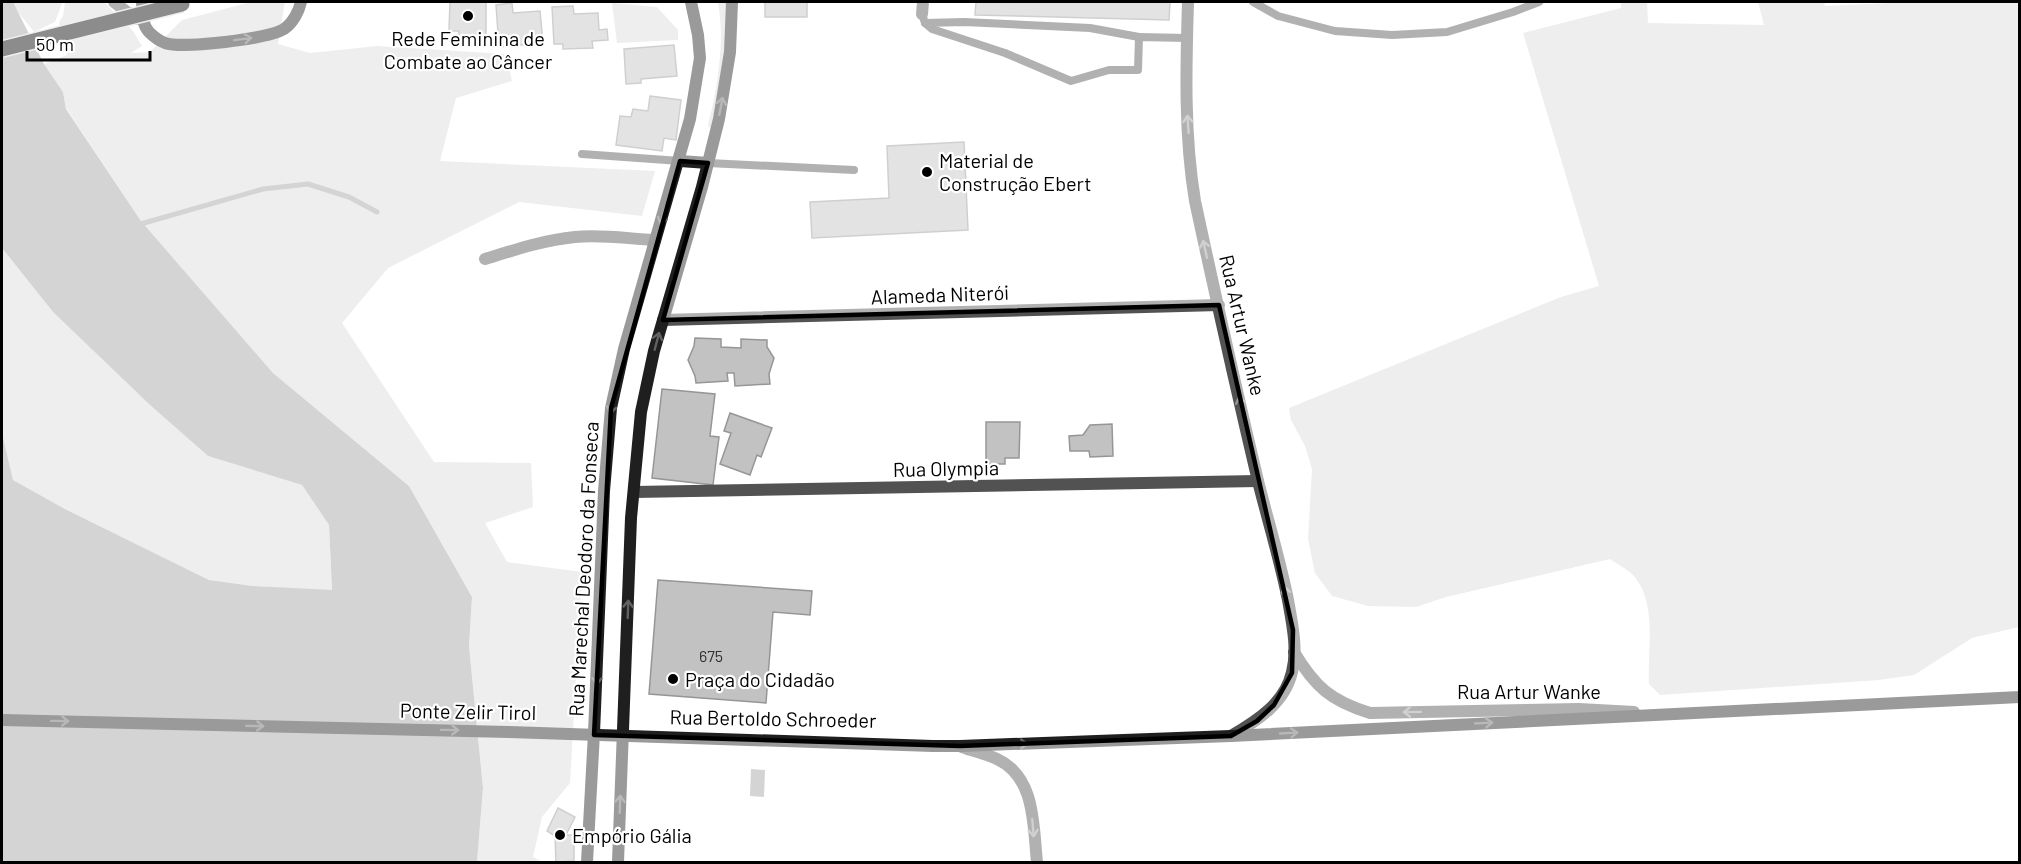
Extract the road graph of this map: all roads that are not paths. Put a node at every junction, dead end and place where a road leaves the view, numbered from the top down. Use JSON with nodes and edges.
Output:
{"nodes":[{"id":1,"x":114,"y":2,"type":"edge"},
{"id":2,"x":142,"y":2,"type":"edge"},
{"id":3,"x":301,"y":2,"type":"edge"},
{"id":4,"x":691,"y":2,"type":"edge"},
{"id":5,"x":732,"y":2,"type":"edge"},
{"id":6,"x":1188,"y":2,"type":"edge"},
{"id":7,"x":1253,"y":2,"type":"edge"},
{"id":8,"x":1539,"y":2,"type":"edge"},
{"id":9,"x":182,"y":4,"type":"dead end"},
{"id":10,"x":923,"y":13,"type":"edge"},
{"id":11,"x":143,"y":23,"type":"junction"},
{"id":12,"x":1139,"y":37,"type":"junction"},
{"id":13,"x":1187,"y":38,"type":"junction"},
{"id":14,"x":2,"y":49,"type":"edge"},
{"id":15,"x":582,"y":154,"type":"dead end"},
{"id":16,"x":680,"y":160,"type":"junction"},
{"id":17,"x":708,"y":163,"type":"junction"},
{"id":18,"x":854,"y":170,"type":"dead end"},
{"id":19,"x":655,"y":240,"type":"junction"},
{"id":20,"x":484,"y":259,"type":"dead end"},
{"id":21,"x":1219,"y":305,"type":"junction"},
{"id":22,"x":663,"y":320,"type":"junction"},
{"id":23,"x":1258,"y":481,"type":"junction"},
{"id":24,"x":634,"y":492,"type":"junction"},
{"id":25,"x":1294,"y":652,"type":"junction"},
{"id":26,"x":2019,"y":697,"type":"edge"},
{"id":27,"x":1680,"y":713,"type":"junction"},
{"id":28,"x":2,"y":720,"type":"edge"},
{"id":29,"x":623,"y":734,"type":"junction"},
{"id":30,"x":1231,"y":736,"type":"junction"},
{"id":31,"x":927,"y":744,"type":"junction"},
{"id":32,"x":960,"y":746,"type":"junction"},
{"id":33,"x":587,"y":862,"type":"edge"},
{"id":34,"x":618,"y":862,"type":"edge"},
{"id":35,"x":1037,"y":862,"type":"edge"}],
"edges":[{"from":1,"to":11,"type":"street"},
{"from":2,"to":11,"type":"main road"},
{"from":11,"to":3,"type":"main road","one_way":true},
{"from":4,"to":16,"type":"main road","name":"Rua Marechal Deodoro da Fonseca"},
{"from":17,"to":5,"type":"main road","one_way":true},
{"from":6,"to":13,"type":"street","name":"Rua Artur Wanke"},
{"from":7,"to":8,"type":"lane"},
{"from":9,"to":14,"type":"main road","bridge":true},
{"from":10,"to":12,"type":"lane"},
{"from":10,"to":12,"type":"lane"},
{"from":12,"to":13,"type":"lane"},
{"from":21,"to":13,"type":"street","name":"Rua Artur Wanke","one_way":true},
{"from":15,"to":16,"type":"lane"},
{"from":16,"to":17,"type":"main road"},
{"from":16,"to":19,"type":"main road","name":"Rua Marechal Deodoro da Fonseca","one_way":true},
{"from":17,"to":18,"type":"lane"},
{"from":17,"to":22,"type":"main road"},
{"from":19,"to":20,"type":"street"},
{"from":19,"to":33,"type":"main road","name":"Rua Marechal Deodoro da Fonseca","one_way":true},
{"from":21,"to":22,"type":"street","name":"Alameda Niterói"},
{"from":23,"to":21,"type":"street","name":"Rua Artur Wanke","one_way":true},
{"from":24,"to":22,"type":"main road","one_way":true},
{"from":23,"to":24,"type":"street","name":"Rua Olympia"},
{"from":25,"to":23,"type":"street","name":"Rua Artur Wanke","one_way":true},
{"from":29,"to":24,"type":"main road","one_way":true},
{"from":27,"to":25,"type":"street","name":"Rua Artur Wanke","one_way":true},
{"from":25,"to":30,"type":"street","name":"Rua Artur Wanke"},
{"from":26,"to":27,"type":"main road","name":"Ponte Zelir Tirol"},
{"from":30,"to":27,"type":"main road","name":"Ponte Zelir Tirol","one_way":true},
{"from":28,"to":31,"type":"main road","name":"Ponte Zelir Tirol","one_way":true,"bridge":true},
{"from":29,"to":31,"type":"street","name":"Rua Bertoldo Schroeder"},
{"from":34,"to":29,"type":"main road","one_way":true},
{"from":32,"to":30,"type":"main road","name":"Ponte Zelir Tirol","one_way":true},
{"from":31,"to":32,"type":"main road","name":"Ponte Zelir Tirol"},
{"from":32,"to":35,"type":"street","one_way":true}]}
